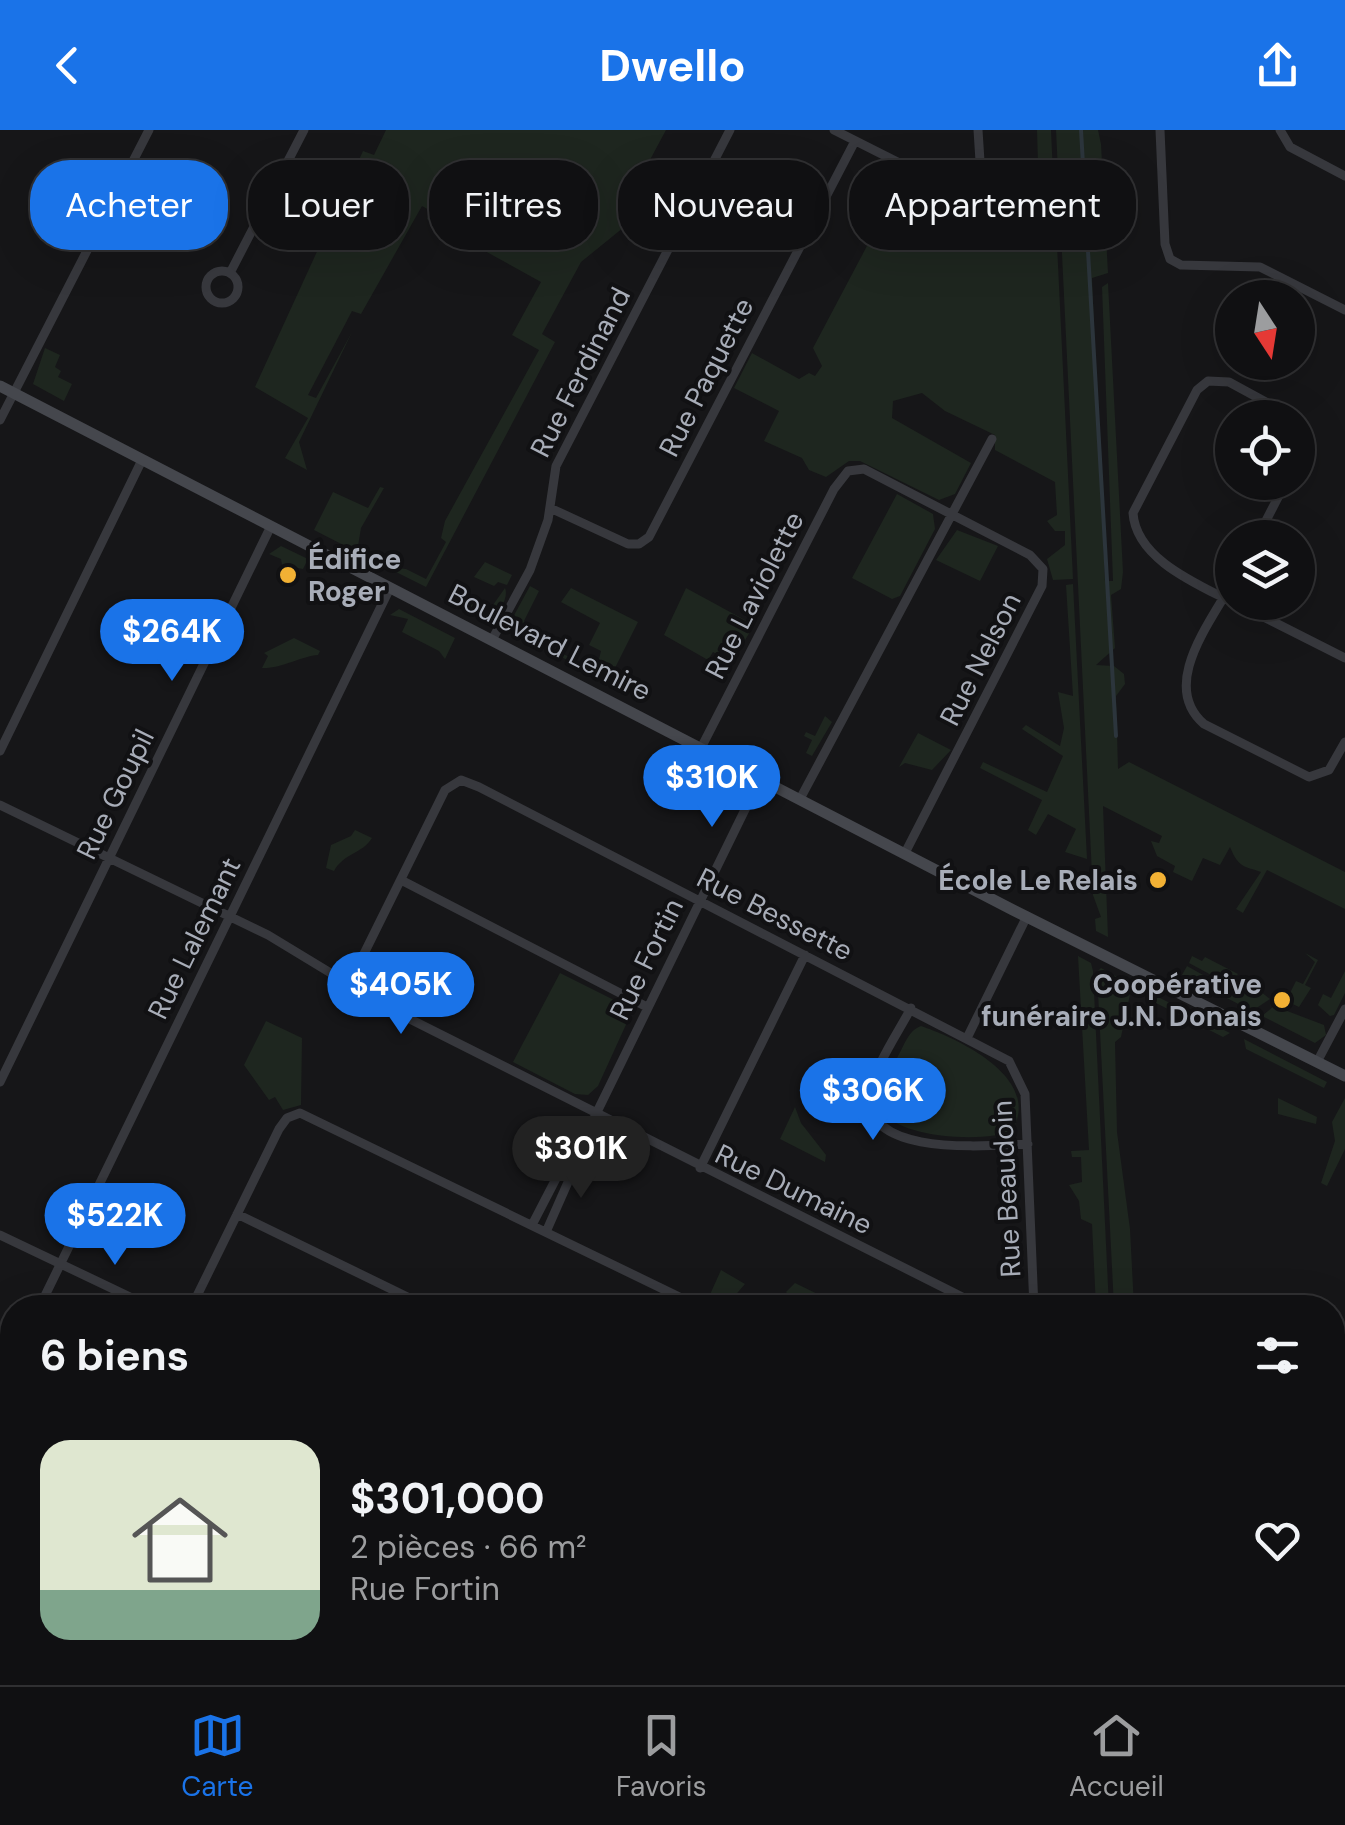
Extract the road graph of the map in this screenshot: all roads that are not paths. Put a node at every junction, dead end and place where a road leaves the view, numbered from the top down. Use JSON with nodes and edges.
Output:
{"nodes":[{"id":1,"x":149,"y":130,"type":"edge"},
{"id":2,"x":304,"y":130,"type":"edge"},
{"id":3,"x":730,"y":130,"type":"edge"},
{"id":4,"x":834,"y":130,"type":"edge"},
{"id":5,"x":978,"y":130,"type":"edge"},
{"id":6,"x":1160,"y":130,"type":"edge"},
{"id":7,"x":1280,"y":130,"type":"edge"},
{"id":8,"x":855,"y":141,"type":"junction"},
{"id":9,"x":893,"y":160,"type":"edge"},
{"id":10,"x":979,"y":160,"type":"edge"},
{"id":11,"x":1345,"y":176,"type":"edge"},
{"id":12,"x":230,"y":272,"type":"dead end"},
{"id":13,"x":1345,"y":310,"type":"edge"},
{"id":14,"x":0,"y":386,"type":"edge"},
{"id":15,"x":14,"y":393,"type":"junction"},
{"id":16,"x":1262,"y":400,"type":"edge"},
{"id":17,"x":0,"y":420,"type":"edge"},
{"id":18,"x":992,"y":439,"type":"dead end"},
{"id":19,"x":142,"y":460,"type":"junction"},
{"id":20,"x":853,"y":469,"type":"joint"},
{"id":21,"x":550,"y":508,"type":"junction"},
{"id":22,"x":951,"y":515,"type":"junction"},
{"id":23,"x":270,"y":526,"type":"junction"},
{"id":24,"x":390,"y":588,"type":"junction"},
{"id":25,"x":1215,"y":592,"type":"edge"},
{"id":26,"x":1219,"y":620,"type":"edge"},
{"id":27,"x":1268,"y":620,"type":"edge"},
{"id":28,"x":492,"y":640,"type":"junction"},
{"id":29,"x":1345,"y":658,"type":"edge"},
{"id":30,"x":1345,"y":742,"type":"edge"},
{"id":31,"x":700,"y":748,"type":"junction"},
{"id":32,"x":0,"y":751,"type":"edge"},
{"id":33,"x":760,"y":778,"type":"junction"},
{"id":34,"x":800,"y":799,"type":"junction"},
{"id":35,"x":0,"y":805,"type":"edge"},
{"id":36,"x":906,"y":853,"type":"junction"},
{"id":37,"x":108,"y":858,"type":"junction"},
{"id":38,"x":401,"y":880,"type":"junction"},
{"id":39,"x":700,"y":900,"type":"junction"},
{"id":40,"x":229,"y":916,"type":"junction"},
{"id":41,"x":1027,"y":916,"type":"junction"},
{"id":42,"x":805,"y":955,"type":"junction"},
{"id":43,"x":348,"y":984,"type":"junction"},
{"id":44,"x":647,"y":1006,"type":"junction"},
{"id":45,"x":910,"y":1008,"type":"junction"},
{"id":46,"x":1345,"y":1009,"type":"edge"},
{"id":47,"x":968,"y":1036,"type":"junction"},
{"id":48,"x":1317,"y":1062,"type":"junction"},
{"id":49,"x":1345,"y":1076,"type":"edge"},
{"id":50,"x":0,"y":1082,"type":"edge"},
{"id":51,"x":595,"y":1115,"type":"junction"},
{"id":52,"x":1028,"y":1144,"type":"junction"},
{"id":53,"x":574,"y":1159,"type":"junction"},
{"id":54,"x":700,"y":1168,"type":"junction"},
{"id":55,"x":237,"y":1214,"type":"junction"},
{"id":56,"x":532,"y":1226,"type":"junction"},
{"id":57,"x":546,"y":1232,"type":"junction"},
{"id":58,"x":0,"y":1235,"type":"edge"},
{"id":59,"x":60,"y":1264,"type":"junction"},
{"id":60,"x":45,"y":1295,"type":"edge"},
{"id":61,"x":126,"y":1295,"type":"edge"},
{"id":62,"x":197,"y":1295,"type":"edge"},
{"id":63,"x":403,"y":1295,"type":"edge"},
{"id":64,"x":675,"y":1295,"type":"edge"},
{"id":65,"x":958,"y":1295,"type":"edge"},
{"id":66,"x":1034,"y":1295,"type":"edge"}],
"edges":[{"from":1,"to":15,"type":"street"},
{"from":2,"to":12,"type":"street"},
{"from":3,"to":21,"type":"street","name":"Rue Ferdinand"},
{"from":4,"to":8,"type":"street"},
{"from":5,"to":10,"type":"street"},
{"from":6,"to":13,"type":"street"},
{"from":7,"to":11,"type":"street"},
{"from":8,"to":9,"type":"street"},
{"from":8,"to":21,"type":"street","name":"Rue Paquette"},
{"from":14,"to":15,"type":"main road","name":"Boulevard Lemire"},
{"from":15,"to":17,"type":"street"},
{"from":15,"to":19,"type":"main road","name":"Boulevard Lemire"},
{"from":16,"to":25,"type":"street"},
{"from":18,"to":22,"type":"street"},
{"from":19,"to":23,"type":"main road","name":"Boulevard Lemire"},
{"from":19,"to":32,"type":"street"},
{"from":20,"to":22,"type":"street","name":"Rue Nelson"},
{"from":20,"to":31,"type":"street","name":"Rue Laviolette"},
{"from":21,"to":28,"type":"street","name":"Rue Ferdinand"},
{"from":22,"to":34,"type":"street"},
{"from":22,"to":36,"type":"street","name":"Rue Nelson"},
{"from":23,"to":24,"type":"main road","name":"Boulevard Lemire"},
{"from":23,"to":37,"type":"street","name":"Rue Goupil"},
{"from":24,"to":28,"type":"main road","name":"Boulevard Lemire"},
{"from":24,"to":40,"type":"street","name":"Rue Lalemant"},
{"from":26,"to":30,"type":"street"},
{"from":27,"to":29,"type":"street"},
{"from":28,"to":31,"type":"main road","name":"Boulevard Lemire"},
{"from":31,"to":33,"type":"main road","name":"Boulevard Lemire"},
{"from":33,"to":34,"type":"main road","name":"Boulevard Lemire"},
{"from":33,"to":39,"type":"street","name":"Rue Fortin"},
{"from":34,"to":36,"type":"main road","name":"Boulevard Lemire"},
{"from":35,"to":37,"type":"street","name":"Rue Dumaine"},
{"from":36,"to":41,"type":"main road","name":"Boulevard Lemire"},
{"from":37,"to":40,"type":"street","name":"Rue Dumaine"},
{"from":37,"to":50,"type":"street","name":"Rue Goupil"},
{"from":38,"to":39,"type":"street","name":"Rue Bessette"},
{"from":38,"to":43,"type":"street"},
{"from":38,"to":44,"type":"street"},
{"from":39,"to":42,"type":"street","name":"Rue Bessette"},
{"from":39,"to":44,"type":"street","name":"Rue Fortin"},
{"from":40,"to":43,"type":"street","name":"Rue Dumaine"},
{"from":40,"to":59,"type":"street","name":"Rue Lalemant"},
{"from":41,"to":47,"type":"street"},
{"from":41,"to":48,"type":"main road","name":"Boulevard Lemire"},
{"from":42,"to":45,"type":"street","name":"Rue Bessette"},
{"from":42,"to":54,"type":"street"},
{"from":43,"to":51,"type":"street","name":"Rue Dumaine"},
{"from":44,"to":51,"type":"street","name":"Rue Fortin"},
{"from":45,"to":47,"type":"street","name":"Rue Bessette"},
{"from":45,"to":52,"type":"street"},
{"from":46,"to":48,"type":"street"},
{"from":47,"to":52,"type":"street","name":"Rue Beaudoin"},
{"from":48,"to":49,"type":"main road","name":"Boulevard Lemire"},
{"from":51,"to":53,"type":"street","name":"Rue Fortin"},
{"from":51,"to":54,"type":"street","name":"Rue Dumaine"},
{"from":52,"to":66,"type":"street","name":"Rue Beaudoin"},
{"from":53,"to":56,"type":"street","name":"Rue Fortin"},
{"from":53,"to":57,"type":"street","name":"Rue Fortin"},
{"from":54,"to":65,"type":"street","name":"Rue Dumaine"},
{"from":55,"to":56,"type":"street"},
{"from":55,"to":62,"type":"street"},
{"from":55,"to":63,"type":"street"},
{"from":56,"to":57,"type":"street"},
{"from":57,"to":64,"type":"street"},
{"from":58,"to":59,"type":"street"},
{"from":59,"to":60,"type":"street","name":"Rue Lalemant"},
{"from":59,"to":61,"type":"street"}]}
